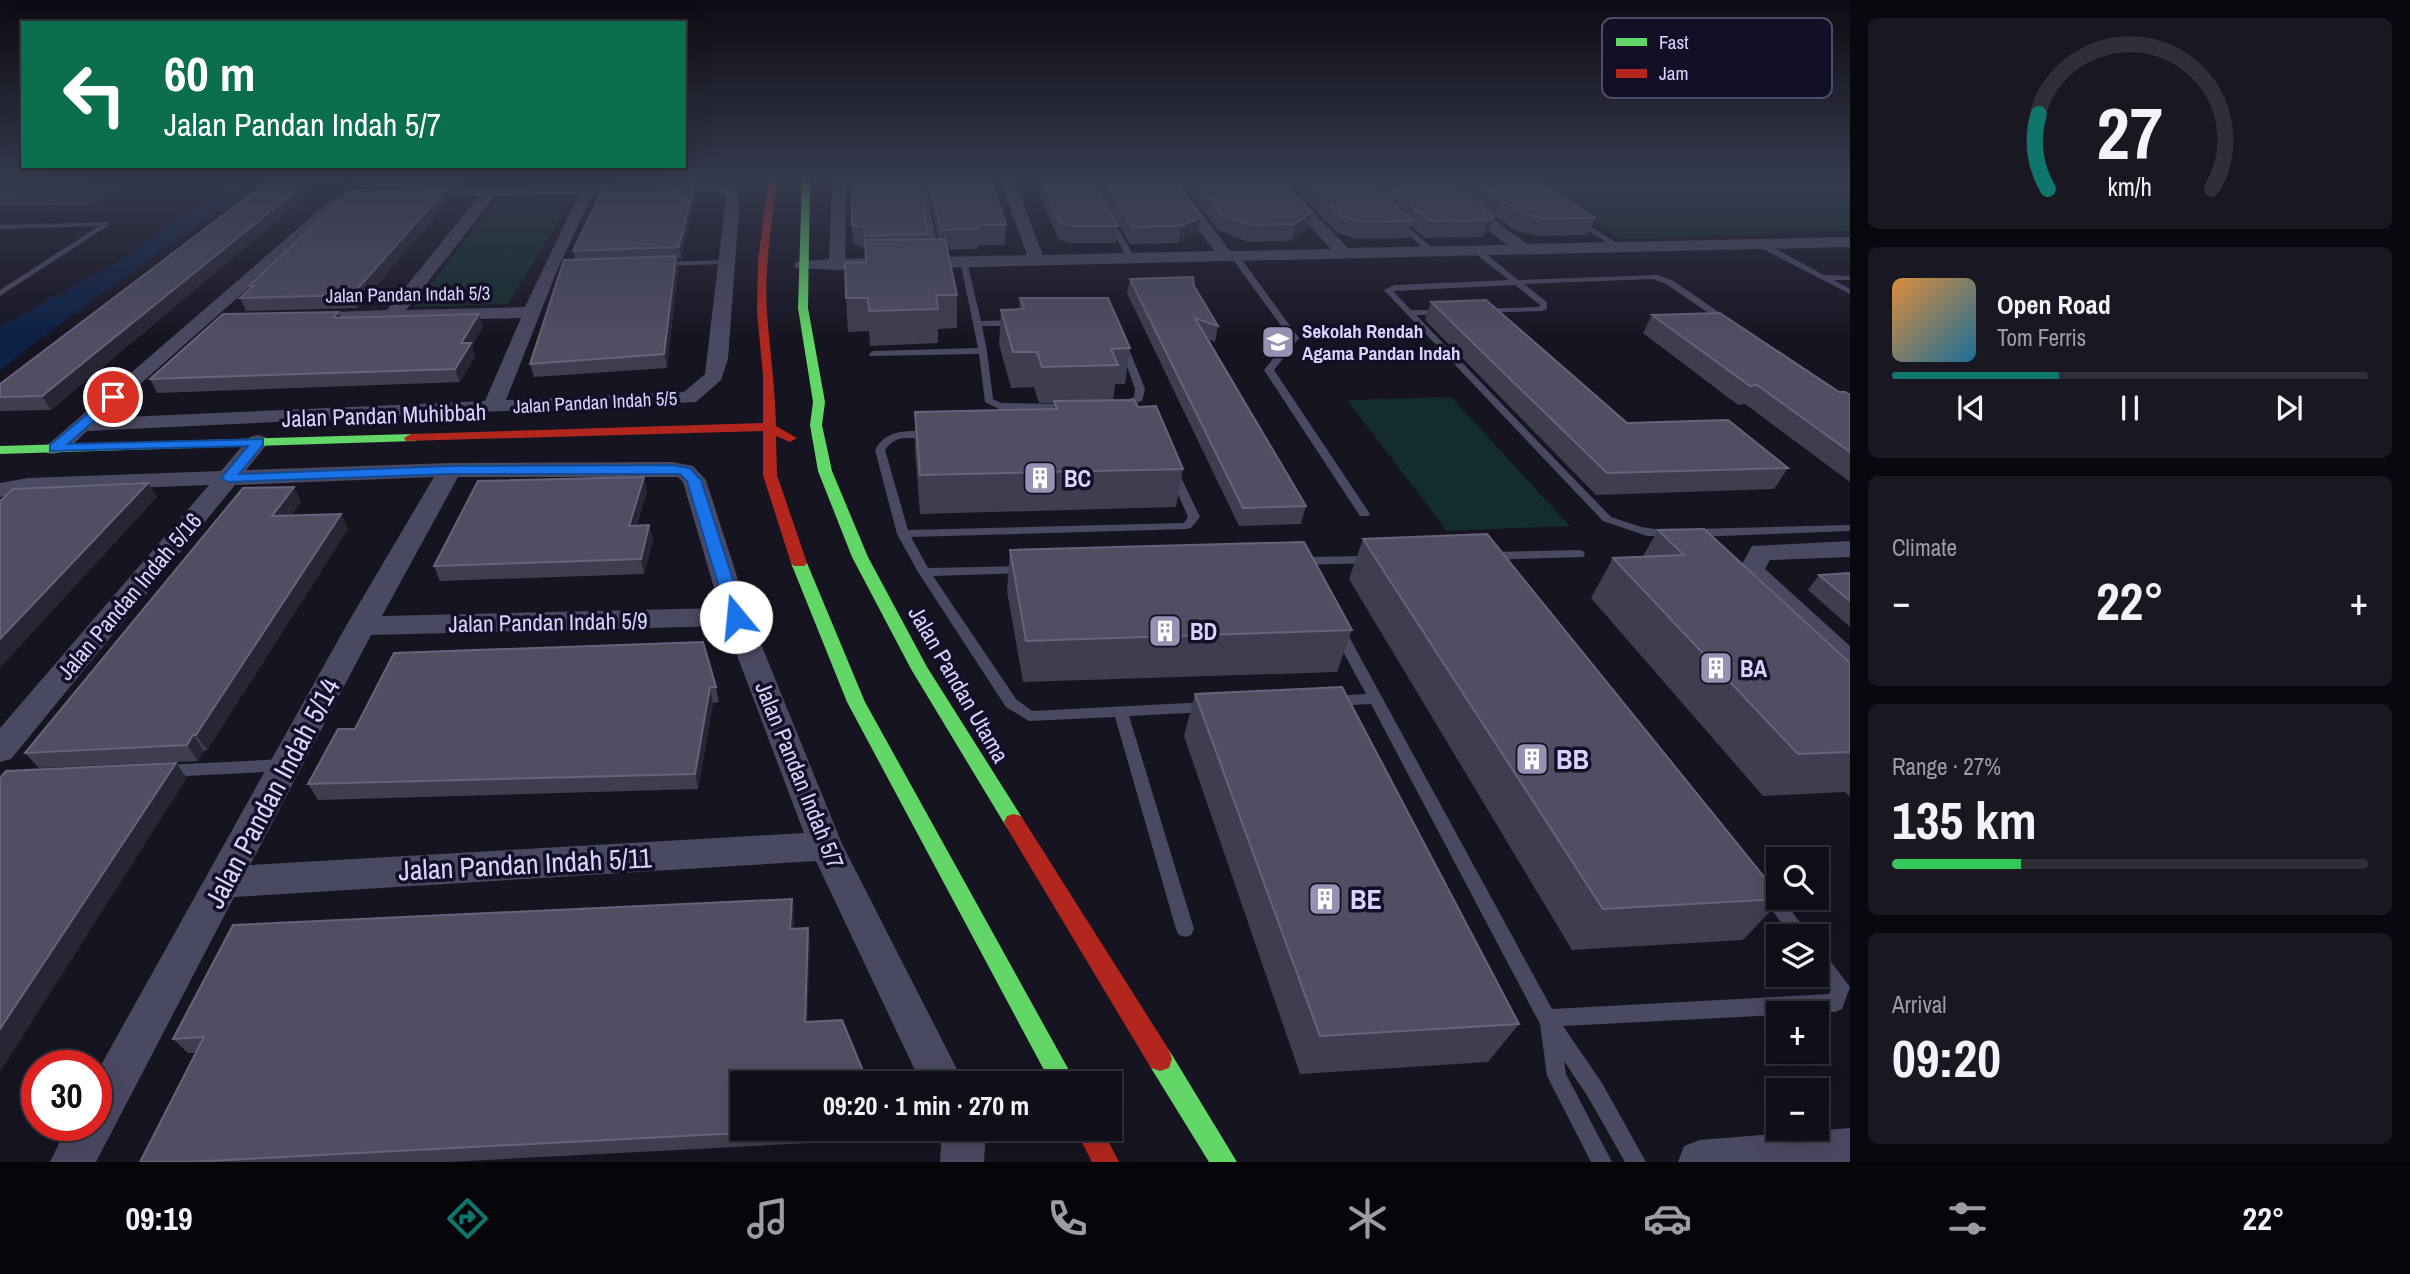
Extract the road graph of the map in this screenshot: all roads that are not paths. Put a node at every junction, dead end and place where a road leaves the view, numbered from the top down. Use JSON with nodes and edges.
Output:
{"nodes":[{"id":1,"x":93,"y":233,"type":"edge"},
{"id":2,"x":301,"y":233,"type":"edge"},
{"id":3,"x":457,"y":233,"type":"edge"},
{"id":4,"x":571,"y":233,"type":"edge"},
{"id":5,"x":729,"y":233,"type":"edge"},
{"id":6,"x":766,"y":233,"type":"edge"},
{"id":7,"x":803,"y":233,"type":"edge"},
{"id":8,"x":838,"y":233,"type":"edge"},
{"id":9,"x":931,"y":233,"type":"edge"},
{"id":10,"x":1027,"y":233,"type":"edge"},
{"id":11,"x":1117,"y":233,"type":"edge"},
{"id":12,"x":1213,"y":233,"type":"edge"},
{"id":13,"x":1325,"y":233,"type":"edge"},
{"id":14,"x":1411,"y":233,"type":"edge"},
{"id":15,"x":1502,"y":233,"type":"edge"},
{"id":16,"x":1598,"y":233,"type":"edge"},
{"id":17,"x":1850,"y":242,"type":"edge"},
{"id":18,"x":1760,"y":244,"type":"junction"},
{"id":19,"x":1619,"y":247,"type":"junction"},
{"id":20,"x":1523,"y":249,"type":"junction"},
{"id":21,"x":1476,"y":250,"type":"junction"},
{"id":22,"x":1431,"y":251,"type":"junction"},
{"id":23,"x":1344,"y":253,"type":"junction"},
{"id":24,"x":1230,"y":255,"type":"junction"},
{"id":25,"x":1131,"y":258,"type":"junction"},
{"id":26,"x":1037,"y":260,"type":"junction"},
{"id":27,"x":726,"y":262,"type":"junction"},
{"id":28,"x":936,"y":262,"type":"junction"},
{"id":29,"x":963,"y":262,"type":"junction"},
{"id":30,"x":658,"y":264,"type":"edge"},
{"id":31,"x":802,"y":265,"type":"junction"},
{"id":32,"x":837,"y":265,"type":"junction"},
{"id":33,"x":1821,"y":276,"type":"junction"},
{"id":34,"x":1850,"y":278,"type":"edge"},
{"id":35,"x":1516,"y":282,"type":"junction"},
{"id":36,"x":1850,"y":292,"type":"edge"},
{"id":37,"x":0,"y":294,"type":"edge"},
{"id":38,"x":1476,"y":311,"type":"edge"},
{"id":39,"x":531,"y":312,"type":"junction"},
{"id":40,"x":1449,"y":312,"type":"edge"},
{"id":41,"x":1409,"y":313,"type":"junction"},
{"id":42,"x":392,"y":316,"type":"junction"},
{"id":43,"x":283,"y":318,"type":"edge"},
{"id":44,"x":201,"y":320,"type":"junction"},
{"id":45,"x":229,"y":320,"type":"edge"},
{"id":46,"x":1031,"y":323,"type":"edge"},
{"id":47,"x":977,"y":324,"type":"junction"},
{"id":48,"x":1737,"y":328,"type":"edge"},
{"id":49,"x":1118,"y":332,"type":"edge"},
{"id":50,"x":983,"y":351,"type":"junction"},
{"id":51,"x":873,"y":354,"type":"dead end"},
{"id":52,"x":769,"y":375,"type":"junction"},
{"id":53,"x":757,"y":394,"type":"dead end"},
{"id":54,"x":688,"y":398,"type":"joint"},
{"id":55,"x":819,"y":402,"type":"junction"},
{"id":56,"x":1111,"y":406,"type":"edge"},
{"id":57,"x":494,"y":407,"type":"junction"},
{"id":58,"x":1085,"y":407,"type":"edge"},
{"id":59,"x":735,"y":410,"type":"dead end"},
{"id":60,"x":81,"y":425,"type":"junction"},
{"id":61,"x":769,"y":427,"type":"junction"},
{"id":62,"x":688,"y":429,"type":"junction"},
{"id":63,"x":947,"y":434,"type":"edge"},
{"id":64,"x":258,"y":442,"type":"junction"},
{"id":65,"x":732,"y":445,"type":"dead end"},
{"id":66,"x":55,"y":448,"type":"junction"},
{"id":67,"x":0,"y":450,"type":"edge"},
{"id":68,"x":751,"y":456,"type":"dead end"},
{"id":69,"x":1168,"y":460,"type":"edge"},
{"id":70,"x":450,"y":470,"type":"junction"},
{"id":71,"x":825,"y":471,"type":"junction"},
{"id":72,"x":770,"y":475,"type":"junction"},
{"id":73,"x":228,"y":478,"type":"junction"},
{"id":74,"x":0,"y":490,"type":"edge"},
{"id":75,"x":1364,"y":514,"type":"dead end"},
{"id":76,"x":1850,"y":528,"type":"edge"},
{"id":77,"x":903,"y":534,"type":"junction"},
{"id":78,"x":1850,"y":549,"type":"edge"},
{"id":79,"x":1579,"y":554,"type":"dead end"},
{"id":80,"x":1477,"y":557,"type":"edge"},
{"id":81,"x":1383,"y":559,"type":"edge"},
{"id":82,"x":1300,"y":565,"type":"edge"},
{"id":83,"x":1032,"y":569,"type":"edge"},
{"id":84,"x":924,"y":572,"type":"junction"},
{"id":85,"x":736,"y":617,"type":"junction"},
{"id":86,"x":1332,"y":619,"type":"edge"},
{"id":87,"x":360,"y":626,"type":"junction"},
{"id":88,"x":1850,"y":662,"type":"edge"},
{"id":89,"x":1375,"y":699,"type":"junction"},
{"id":90,"x":1321,"y":702,"type":"edge"},
{"id":91,"x":1214,"y":707,"type":"edge"},
{"id":92,"x":1121,"y":712,"type":"junction"},
{"id":93,"x":0,"y":750,"type":"edge"},
{"id":94,"x":288,"y":765,"type":"junction"},
{"id":95,"x":151,"y":772,"type":"edge"},
{"id":96,"x":826,"y":846,"type":"junction"},
{"id":97,"x":225,"y":881,"type":"junction"},
{"id":98,"x":1759,"y":882,"type":"edge"},
{"id":99,"x":1792,"y":924,"type":"edge"},
{"id":100,"x":1185,"y":929,"type":"dead end"},
{"id":101,"x":1829,"y":972,"type":"edge"},
{"id":102,"x":1547,"y":1018,"type":"junction"},
{"id":103,"x":937,"y":1071,"type":"edge"},
{"id":104,"x":1057,"y":1071,"type":"edge"},
{"id":105,"x":112,"y":1088,"type":"edge"},
{"id":106,"x":83,"y":1141,"type":"edge"},
{"id":107,"x":963,"y":1141,"type":"edge"},
{"id":108,"x":1095,"y":1141,"type":"edge"},
{"id":109,"x":1850,"y":1150,"type":"edge"},
{"id":110,"x":72,"y":1162,"type":"edge"},
{"id":111,"x":962,"y":1162,"type":"edge"},
{"id":112,"x":1106,"y":1162,"type":"edge"},
{"id":113,"x":1224,"y":1162,"type":"edge"},
{"id":114,"x":1602,"y":1162,"type":"edge"},
{"id":115,"x":1636,"y":1162,"type":"edge"},
{"id":116,"x":1700,"y":1162,"type":"edge"}],
"edges":[{"from":1,"to":37,"type":"lane"},
{"from":2,"to":44,"type":"street"},
{"from":3,"to":42,"type":"street"},
{"from":4,"to":39,"type":"street"},
{"from":5,"to":27,"type":"street"},
{"from":6,"to":52,"type":"main road"},
{"from":7,"to":31,"type":"main road","name":"Jalan Pandan Utama"},
{"from":8,"to":32,"type":"street"},
{"from":9,"to":28,"type":"lane"},
{"from":10,"to":26,"type":"street"},
{"from":11,"to":25,"type":"lane"},
{"from":12,"to":24,"type":"street"},
{"from":13,"to":23,"type":"street"},
{"from":14,"to":22,"type":"lane"},
{"from":15,"to":20,"type":"street"},
{"from":16,"to":19,"type":"lane"},
{"from":17,"to":18,"type":"street"},
{"from":18,"to":19,"type":"street"},
{"from":18,"to":33,"type":"lane"},
{"from":19,"to":20,"type":"street"},
{"from":20,"to":21,"type":"street"},
{"from":21,"to":22,"type":"street"},
{"from":21,"to":35,"type":"lane"},
{"from":22,"to":23,"type":"street"},
{"from":23,"to":24,"type":"street"},
{"from":24,"to":25,"type":"street"},
{"from":24,"to":75,"type":"lane"},
{"from":25,"to":26,"type":"street"},
{"from":26,"to":29,"type":"street"},
{"from":27,"to":30,"type":"lane"},
{"from":27,"to":54,"type":"street"},
{"from":28,"to":29,"type":"street"},
{"from":28,"to":32,"type":"street"},
{"from":29,"to":47,"type":"lane"},
{"from":31,"to":32,"type":"street"},
{"from":31,"to":55,"type":"main road","name":"Jalan Pandan Utama"},
{"from":33,"to":34,"type":"lane"},
{"from":33,"to":36,"type":"lane"},
{"from":35,"to":38,"type":"lane"},
{"from":35,"to":41,"type":"lane"},
{"from":35,"to":48,"type":"lane"},
{"from":39,"to":42,"type":"street","name":"Jalan Pandan Indah 5/3"},
{"from":39,"to":57,"type":"street"},
{"from":40,"to":41,"type":"lane"},
{"from":41,"to":76,"type":"lane"},
{"from":42,"to":43,"type":"street","name":"Jalan Pandan Indah 5/3"},
{"from":44,"to":45,"type":"street"},
{"from":44,"to":60,"type":"street"},
{"from":46,"to":47,"type":"lane"},
{"from":47,"to":50,"type":"lane"},
{"from":49,"to":56,"type":"lane"},
{"from":50,"to":51,"type":"lane"},
{"from":50,"to":58,"type":"lane"},
{"from":52,"to":53,"type":"main road"},
{"from":52,"to":61,"type":"main road"},
{"from":54,"to":57,"type":"street","name":"Jalan Pandan Indah 5/5"},
{"from":55,"to":61,"type":"main road"},
{"from":55,"to":71,"type":"main road","name":"Jalan Pandan Utama"},
{"from":57,"to":60,"type":"street","name":"Jalan Pandan Indah 5/5"},
{"from":59,"to":62,"type":"main road"},
{"from":60,"to":66,"type":"street"},
{"from":61,"to":62,"type":"main road","name":"Jalan Pandan Muhibbah"},
{"from":61,"to":71,"type":"main road"},
{"from":61,"to":72,"type":"main road"},
{"from":62,"to":64,"type":"main road","name":"Jalan Pandan Muhibbah"},
{"from":62,"to":65,"type":"main road"},
{"from":63,"to":77,"type":"lane"},
{"from":64,"to":66,"type":"main road","name":"Jalan Pandan Muhibbah"},
{"from":64,"to":73,"type":"street","name":"Jalan Pandan Indah 5/16"},
{"from":66,"to":67,"type":"main road","name":"Jalan Pandan Muhibbah"},
{"from":68,"to":72,"type":"main road"},
{"from":69,"to":77,"type":"lane"},
{"from":70,"to":73,"type":"street","name":"Jalan Pandan Indah 5/7"},
{"from":70,"to":85,"type":"street","name":"Jalan Pandan Indah 5/7"},
{"from":70,"to":87,"type":"street","name":"Jalan Pandan Indah 5/14"},
{"from":71,"to":113,"type":"main road","name":"Jalan Pandan Utama"},
{"from":72,"to":104,"type":"main road"},
{"from":73,"to":74,"type":"street","name":"Jalan Pandan Indah 5/7"},
{"from":73,"to":93,"type":"street","name":"Jalan Pandan Indah 5/16"},
{"from":77,"to":84,"type":"lane"},
{"from":78,"to":88,"type":"street"},
{"from":79,"to":80,"type":"lane"},
{"from":81,"to":82,"type":"lane"},
{"from":83,"to":84,"type":"lane"},
{"from":84,"to":92,"type":"lane"},
{"from":85,"to":87,"type":"street","name":"Jalan Pandan Indah 5/9"},
{"from":85,"to":96,"type":"street","name":"Jalan Pandan Indah 5/7"},
{"from":86,"to":89,"type":"lane"},
{"from":87,"to":94,"type":"street","name":"Jalan Pandan Indah 5/14"},
{"from":89,"to":90,"type":"lane"},
{"from":89,"to":102,"type":"lane"},
{"from":91,"to":92,"type":"lane"},
{"from":92,"to":100,"type":"lane"},
{"from":94,"to":95,"type":"lane"},
{"from":94,"to":97,"type":"street","name":"Jalan Pandan Indah 5/14"},
{"from":96,"to":97,"type":"street","name":"Jalan Pandan Indah 5/11"},
{"from":96,"to":103,"type":"street","name":"Jalan Pandan Indah 5/7"},
{"from":97,"to":105,"type":"street","name":"Jalan Pandan Indah 5/14"},
{"from":98,"to":99,"type":"lane"},
{"from":101,"to":102,"type":"lane"},
{"from":102,"to":114,"type":"lane"},
{"from":102,"to":115,"type":"lane"},
{"from":106,"to":110,"type":"street"},
{"from":107,"to":111,"type":"street"},
{"from":108,"to":112,"type":"main road"},
{"from":109,"to":116,"type":"street"}]}
